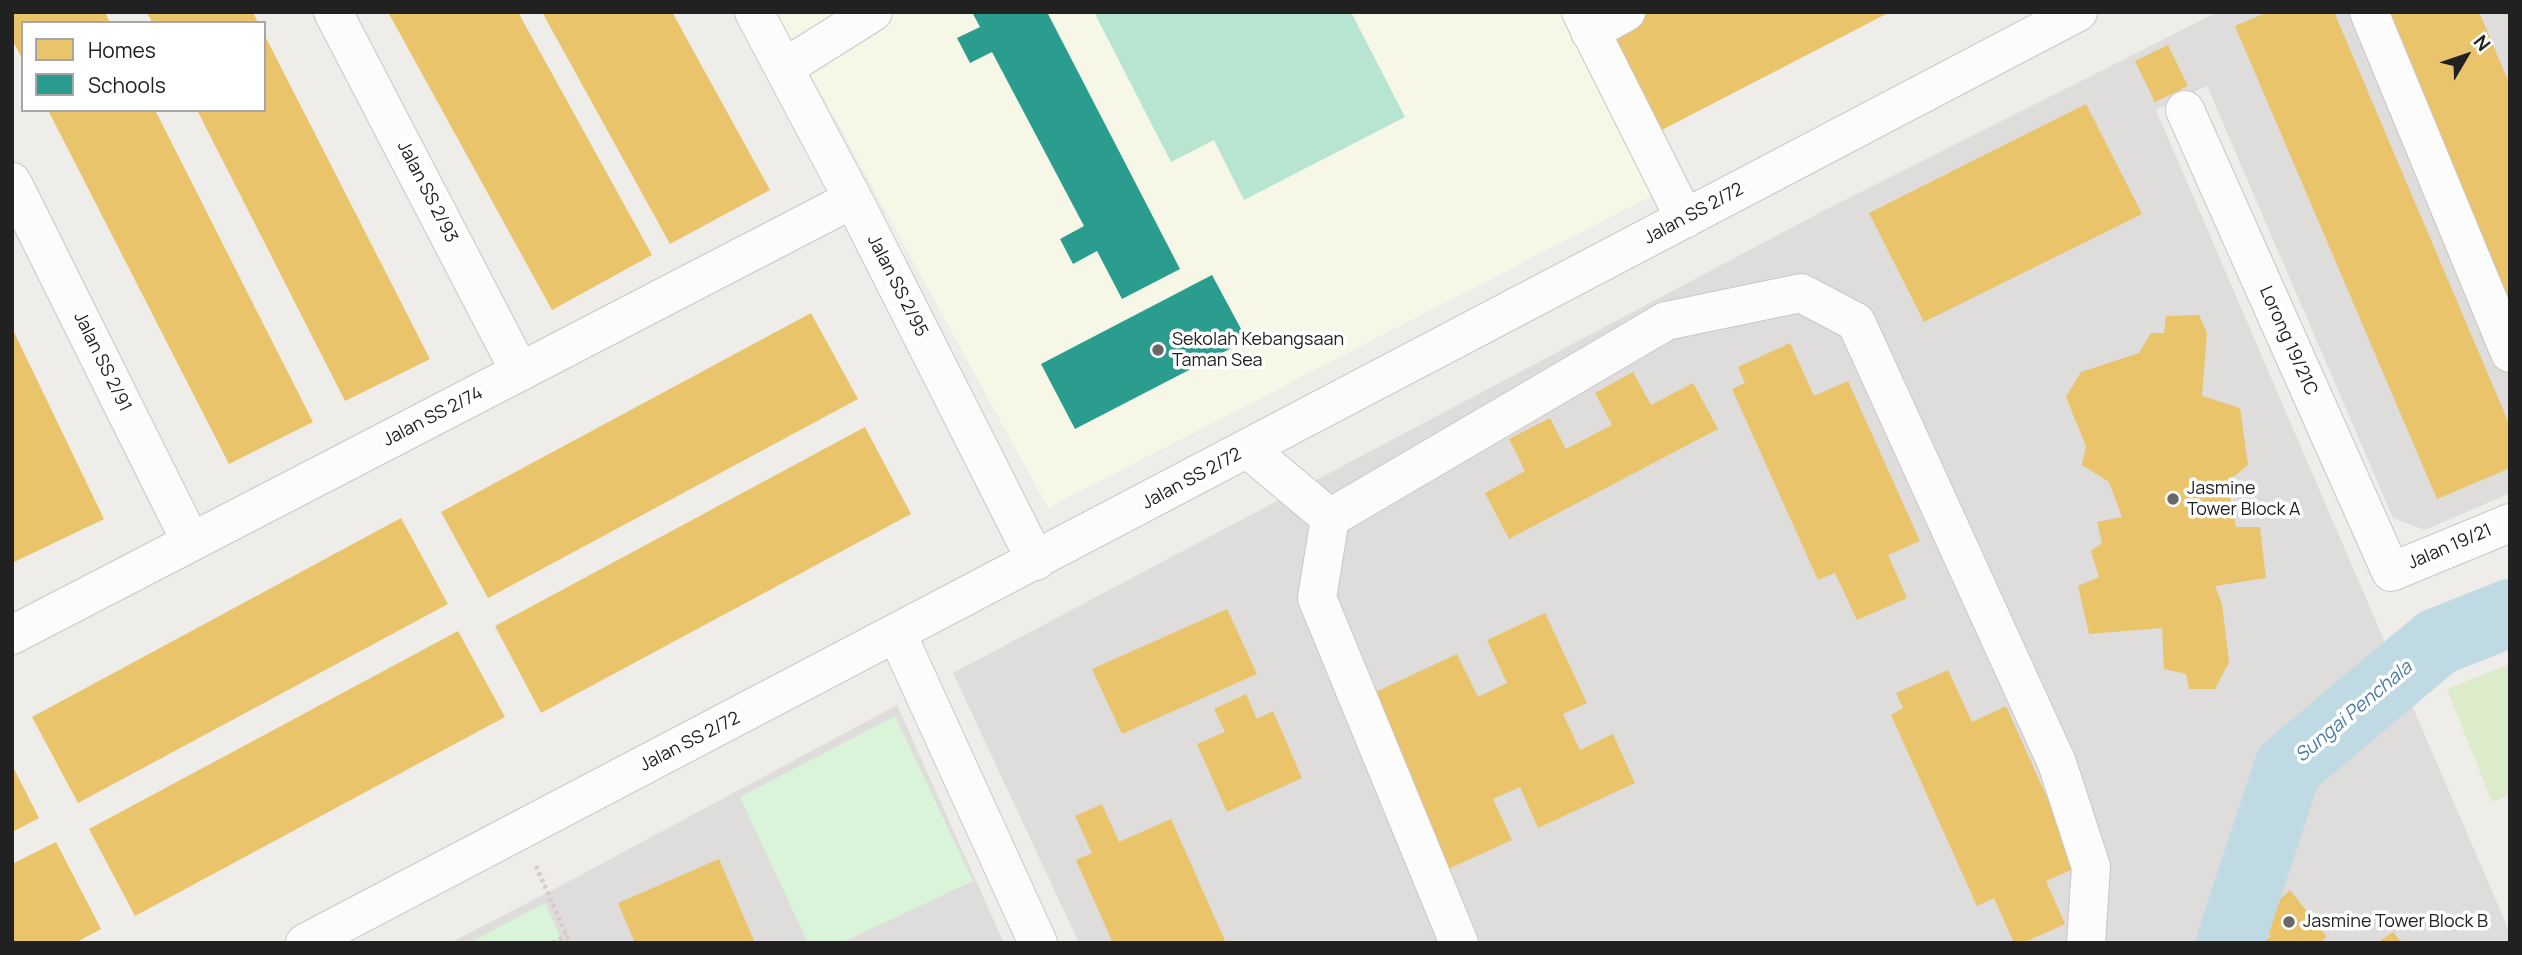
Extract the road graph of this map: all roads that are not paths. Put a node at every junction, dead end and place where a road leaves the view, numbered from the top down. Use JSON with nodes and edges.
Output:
{"nodes":[{"id":1,"x":333,"y":12,"type":"edge"},
{"id":2,"x":754,"y":12,"type":"edge"},
{"id":3,"x":873,"y":12,"type":"edge"},
{"id":4,"x":1626,"y":12,"type":"edge"},
{"id":5,"x":2078,"y":12,"type":"edge"},
{"id":6,"x":2369,"y":12,"type":"edge"},
{"id":7,"x":1586,"y":22,"type":"edge"},
{"id":8,"x":784,"y":68,"type":"junction"},
{"id":9,"x":2185,"y":110,"type":"dead end"},
{"id":10,"x":12,"y":182,"type":"edge"},
{"id":11,"x":853,"y":199,"type":"junction"},
{"id":12,"x":1685,"y":219,"type":"junction"},
{"id":13,"x":2510,"y":353,"type":"edge"},
{"id":14,"x":520,"y":372,"type":"junction"},
{"id":15,"x":1248,"y":449,"type":"junction"},
{"id":16,"x":1330,"y":518,"type":"junction"},
{"id":17,"x":2510,"y":523,"type":"edge"},
{"id":18,"x":191,"y":542,"type":"junction"},
{"id":19,"x":1036,"y":561,"type":"junction"},
{"id":20,"x":2391,"y":572,"type":"joint"},
{"id":21,"x":16,"y":624,"type":"edge"},
{"id":22,"x":897,"y":634,"type":"junction"},
{"id":23,"x":317,"y":940,"type":"edge"},
{"id":24,"x":1038,"y":943,"type":"edge"},
{"id":25,"x":1459,"y":943,"type":"edge"},
{"id":26,"x":2086,"y":943,"type":"edge"}],
"edges":[{"from":1,"to":14,"type":"street","name":"Jalan SS 2/93"},
{"from":2,"to":8,"type":"street","name":"Jalan SS 2/95"},
{"from":3,"to":8,"type":"street"},
{"from":4,"to":7,"type":"street"},
{"from":5,"to":12,"type":"street","name":"Jalan SS 2/72"},
{"from":6,"to":13,"type":"street"},
{"from":7,"to":12,"type":"street"},
{"from":8,"to":11,"type":"street","name":"Jalan SS 2/95"},
{"from":9,"to":20,"type":"street","name":"Lorong 19/21C"},
{"from":10,"to":18,"type":"street","name":"Jalan SS 2/91"},
{"from":11,"to":14,"type":"street","name":"Jalan SS 2/74"},
{"from":11,"to":19,"type":"street","name":"Jalan SS 2/95"},
{"from":12,"to":15,"type":"street","name":"Jalan SS 2/72"},
{"from":14,"to":18,"type":"street","name":"Jalan SS 2/74"},
{"from":15,"to":16,"type":"street"},
{"from":15,"to":19,"type":"street","name":"Jalan SS 2/72"},
{"from":16,"to":25,"type":"street"},
{"from":16,"to":26,"type":"street"},
{"from":17,"to":20,"type":"street","name":"Jalan 19/21"},
{"from":18,"to":21,"type":"street","name":"Jalan SS 2/74"},
{"from":19,"to":22,"type":"street","name":"Jalan SS 2/72"},
{"from":22,"to":23,"type":"street","name":"Jalan SS 2/72"},
{"from":22,"to":24,"type":"street"}]}
